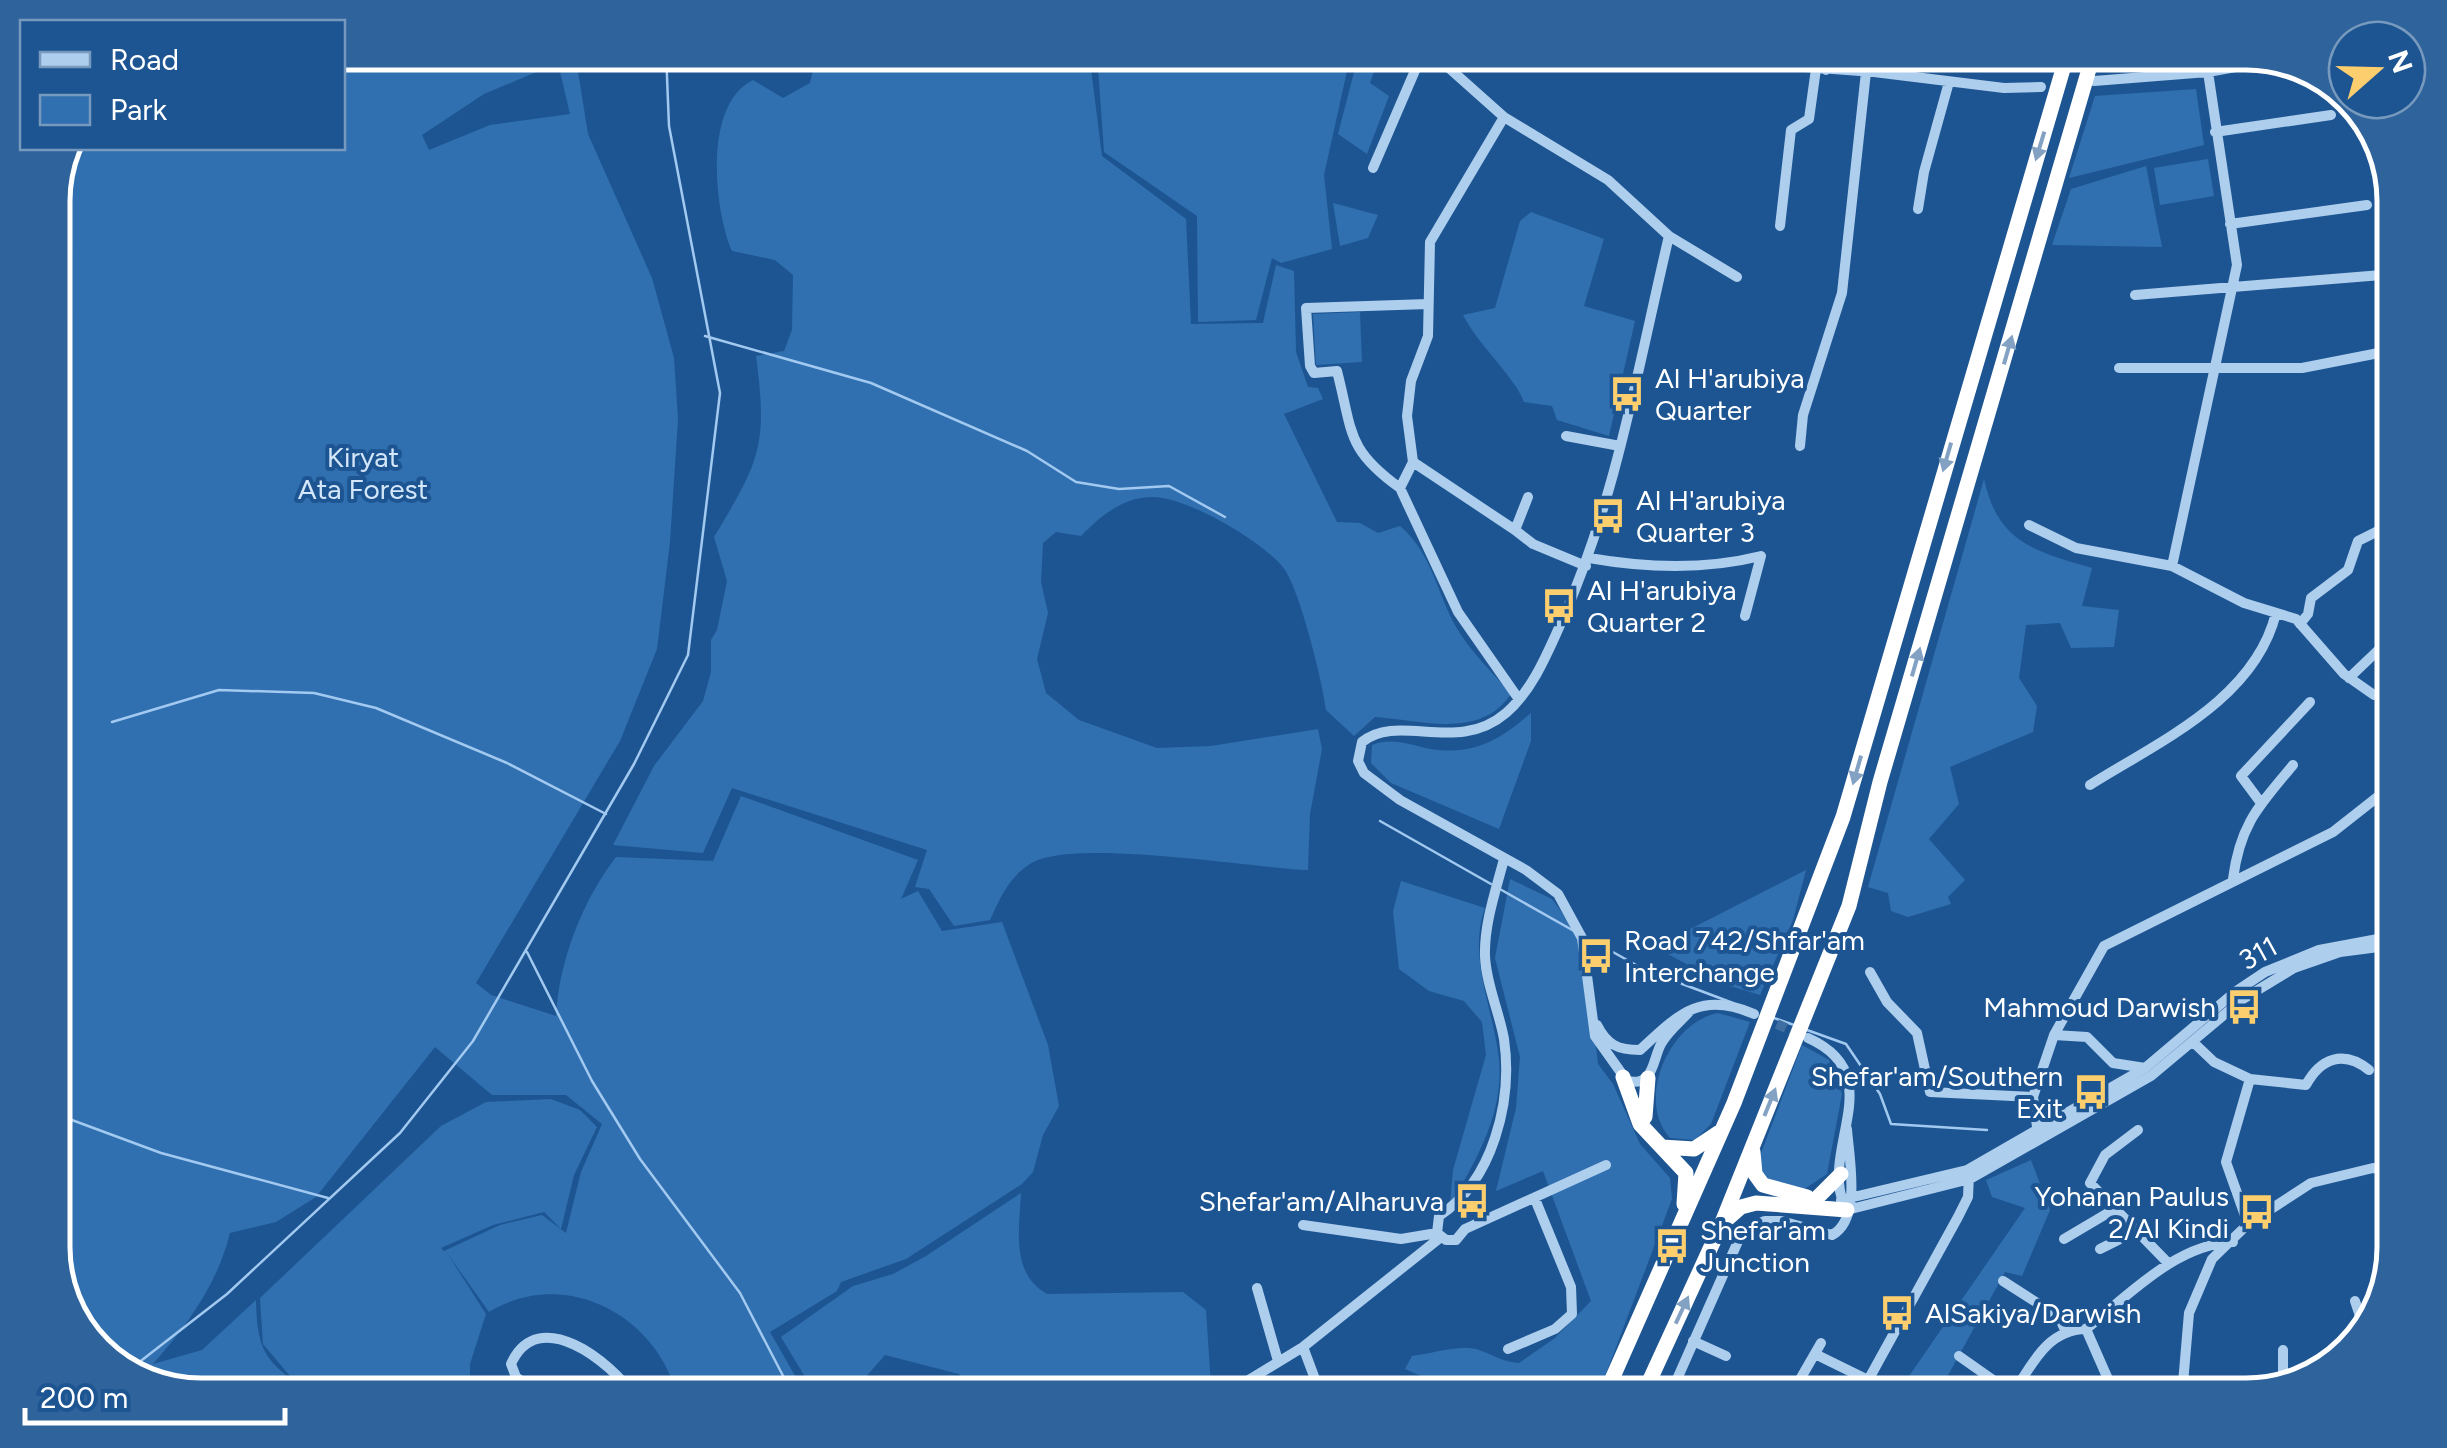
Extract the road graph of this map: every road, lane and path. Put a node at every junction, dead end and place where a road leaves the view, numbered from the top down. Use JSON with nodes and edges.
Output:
{"nodes":[{"id":1,"x":1415,"y":70,"type":"edge"},
{"id":2,"x":1451,"y":70,"type":"edge"},
{"id":3,"x":1821,"y":70,"type":"joint"},
{"id":4,"x":2063,"y":70,"type":"edge"},
{"id":5,"x":2089,"y":70,"type":"edge"},
{"id":6,"x":2219,"y":70,"type":"edge"},
{"id":7,"x":1870,"y":72,"type":"junction"},
{"id":8,"x":2208,"y":72,"type":"junction"},
{"id":9,"x":1949,"y":82,"type":"junction"},
{"id":10,"x":2094,"y":82,"type":"dead end"},
{"id":11,"x":2041,"y":88,"type":"dead end"},
{"id":12,"x":2327,"y":116,"type":"edge"},
{"id":13,"x":1504,"y":117,"type":"junction"},
{"id":14,"x":2215,"y":132,"type":"junction"},
{"id":15,"x":1373,"y":168,"type":"dead end"},
{"id":16,"x":2367,"y":206,"type":"dead end"},
{"id":17,"x":1918,"y":209,"type":"dead end"},
{"id":18,"x":2230,"y":224,"type":"junction"},
{"id":19,"x":1780,"y":226,"type":"dead end"},
{"id":20,"x":1669,"y":236,"type":"junction"},
{"id":21,"x":1738,"y":276,"type":"dead end"},
{"id":22,"x":2377,"y":276,"type":"edge"},
{"id":23,"x":2232,"y":290,"type":"junction"},
{"id":24,"x":2135,"y":295,"type":"dead end"},
{"id":25,"x":1428,"y":304,"type":"junction"},
{"id":26,"x":2377,"y":353,"type":"edge"},
{"id":27,"x":2119,"y":368,"type":"dead end"},
{"id":28,"x":2216,"y":369,"type":"junction"},
{"id":29,"x":1566,"y":436,"type":"dead end"},
{"id":30,"x":1620,"y":446,"type":"junction"},
{"id":31,"x":1800,"y":446,"type":"dead end"},
{"id":32,"x":1413,"y":462,"type":"junction"},
{"id":33,"x":1400,"y":488,"type":"junction"},
{"id":34,"x":1528,"y":498,"type":"dead end"},
{"id":35,"x":2028,"y":525,"type":"dead end"},
{"id":36,"x":1515,"y":530,"type":"junction"},
{"id":37,"x":2377,"y":531,"type":"edge"},
{"id":38,"x":1588,"y":562,"type":"junction"},
{"id":39,"x":2172,"y":566,"type":"junction"},
{"id":40,"x":2276,"y":613,"type":"junction"},
{"id":41,"x":1745,"y":616,"type":"dead end"},
{"id":42,"x":2300,"y":624,"type":"junction"},
{"id":43,"x":2377,"y":652,"type":"edge"},
{"id":44,"x":2350,"y":678,"type":"junction"},
{"id":45,"x":2377,"y":696,"type":"edge"},
{"id":46,"x":1518,"y":698,"type":"junction"},
{"id":47,"x":2310,"y":702,"type":"dead end"},
{"id":48,"x":2294,"y":765,"type":"dead end"},
{"id":49,"x":2090,"y":785,"type":"dead end"},
{"id":50,"x":2377,"y":797,"type":"edge"},
{"id":51,"x":2261,"y":803,"type":"junction"},
{"id":52,"x":1504,"y":859,"type":"junction"},
{"id":53,"x":2233,"y":879,"type":"junction"},
{"id":54,"x":2377,"y":939,"type":"edge"},
{"id":55,"x":2377,"y":948,"type":"edge"},
{"id":56,"x":1870,"y":972,"type":"dead end"},
{"id":57,"x":1690,"y":1012,"type":"junction"},
{"id":58,"x":1754,"y":1014,"type":"tunnel mouth"},
{"id":59,"x":1594,"y":1020,"type":"junction"},
{"id":60,"x":2054,"y":1035,"type":"junction"},
{"id":61,"x":1808,"y":1038,"type":"tunnel mouth"},
{"id":62,"x":2193,"y":1042,"type":"junction"},
{"id":63,"x":1640,"y":1050,"type":"junction"},
{"id":64,"x":1627,"y":1051,"type":"junction"},
{"id":65,"x":2146,"y":1068,"type":"junction"},
{"id":66,"x":2369,"y":1070,"type":"dead end"},
{"id":67,"x":1650,"y":1071,"type":"junction"},
{"id":68,"x":1621,"y":1074,"type":"junction"},
{"id":69,"x":2250,"y":1080,"type":"junction"},
{"id":70,"x":2033,"y":1098,"type":"junction"},
{"id":71,"x":1734,"y":1103,"type":"junction"},
{"id":72,"x":1646,"y":1130,"type":"junction"},
{"id":73,"x":2138,"y":1130,"type":"dead end"},
{"id":74,"x":2039,"y":1134,"type":"junction"},
{"id":75,"x":1753,"y":1144,"type":"junction"},
{"id":76,"x":1658,"y":1146,"type":"junction"},
{"id":77,"x":1606,"y":1165,"type":"dead end"},
{"id":78,"x":2377,"y":1168,"type":"edge"},
{"id":79,"x":1845,"y":1170,"type":"junction"},
{"id":80,"x":1968,"y":1174,"type":"junction"},
{"id":81,"x":1876,"y":1192,"type":"junction"},
{"id":82,"x":1535,"y":1199,"type":"junction"},
{"id":83,"x":1816,"y":1199,"type":"junction"},
{"id":84,"x":1846,"y":1202,"type":"junction"},
{"id":85,"x":2113,"y":1210,"type":"junction"},
{"id":86,"x":1451,"y":1211,"type":"junction"},
{"id":87,"x":2248,"y":1224,"type":"junction"},
{"id":88,"x":1302,"y":1225,"type":"dead end"},
{"id":89,"x":1721,"y":1225,"type":"junction"},
{"id":90,"x":1465,"y":1228,"type":"junction"},
{"id":91,"x":1679,"y":1232,"type":"junction"},
{"id":92,"x":2134,"y":1232,"type":"junction"},
{"id":93,"x":1439,"y":1235,"type":"junction"},
{"id":94,"x":2064,"y":1239,"type":"dead end"},
{"id":95,"x":2232,"y":1242,"type":"junction"},
{"id":96,"x":2100,"y":1250,"type":"dead end"},
{"id":97,"x":2169,"y":1264,"type":"junction"},
{"id":98,"x":2003,"y":1281,"type":"dead end"},
{"id":99,"x":1257,"y":1288,"type":"dead end"},
{"id":100,"x":2356,"y":1301,"type":"dead end"},
{"id":101,"x":2359,"y":1312,"type":"edge"},
{"id":102,"x":2086,"y":1329,"type":"junction"},
{"id":103,"x":2066,"y":1330,"type":"junction"},
{"id":104,"x":1693,"y":1341,"type":"junction"},
{"id":105,"x":1303,"y":1347,"type":"junction"},
{"id":106,"x":1508,"y":1349,"type":"dead end"},
{"id":107,"x":2283,"y":1350,"type":"dead end"},
{"id":108,"x":1726,"y":1356,"type":"dead end"},
{"id":109,"x":1958,"y":1356,"type":"dead end"},
{"id":110,"x":1278,"y":1361,"type":"junction"},
{"id":111,"x":2283,"y":1373,"type":"edge"},
{"id":112,"x":517,"y":1378,"type":"edge"},
{"id":113,"x":617,"y":1378,"type":"edge"},
{"id":114,"x":1257,"y":1378,"type":"edge"},
{"id":115,"x":1314,"y":1378,"type":"edge"},
{"id":116,"x":1613,"y":1378,"type":"edge"},
{"id":117,"x":1651,"y":1378,"type":"edge"},
{"id":118,"x":1678,"y":1378,"type":"edge"},
{"id":119,"x":1801,"y":1378,"type":"edge"},
{"id":120,"x":1865,"y":1378,"type":"edge"},
{"id":121,"x":1869,"y":1378,"type":"edge"},
{"id":122,"x":1988,"y":1378,"type":"edge"},
{"id":123,"x":2023,"y":1378,"type":"edge"},
{"id":124,"x":2106,"y":1378,"type":"edge"},
{"id":125,"x":2184,"y":1378,"type":"edge"}],
"edges":[{"from":1,"to":15,"type":"street"},
{"from":2,"to":13,"type":"street"},
{"from":3,"to":7,"type":"street"},
{"from":3,"to":19,"type":"street"},
{"from":4,"to":71,"type":"highway","one_way":true},
{"from":75,"to":5,"type":"highway","one_way":true},
{"from":6,"to":8,"type":"street"},
{"from":7,"to":9,"type":"street"},
{"from":7,"to":31,"type":"street"},
{"from":8,"to":10,"type":"street"},
{"from":8,"to":14,"type":"street"},
{"from":9,"to":11,"type":"street"},
{"from":9,"to":17,"type":"street"},
{"from":12,"to":14,"type":"street"},
{"from":13,"to":20,"type":"street"},
{"from":13,"to":25,"type":"street"},
{"from":14,"to":18,"type":"street"},
{"from":16,"to":18,"type":"street"},
{"from":18,"to":23,"type":"street"},
{"from":20,"to":21,"type":"street"},
{"from":20,"to":30,"type":"street"},
{"from":22,"to":23,"type":"street"},
{"from":23,"to":24,"type":"street"},
{"from":23,"to":28,"type":"street"},
{"from":25,"to":32,"type":"street"},
{"from":25,"to":33,"type":"street"},
{"from":26,"to":28,"type":"street"},
{"from":27,"to":28,"type":"street"},
{"from":28,"to":39,"type":"street"},
{"from":29,"to":30,"type":"street"},
{"from":30,"to":38,"type":"street"},
{"from":32,"to":33,"type":"street"},
{"from":32,"to":36,"type":"street"},
{"from":33,"to":46,"type":"street"},
{"from":34,"to":36,"type":"street"},
{"from":35,"to":39,"type":"street"},
{"from":36,"to":38,"type":"street"},
{"from":37,"to":42,"type":"street"},
{"from":38,"to":41,"type":"street"},
{"from":38,"to":46,"type":"street"},
{"from":39,"to":40,"type":"street"},
{"from":40,"to":42,"type":"street"},
{"from":40,"to":49,"type":"street"},
{"from":42,"to":44,"type":"street"},
{"from":43,"to":44,"type":"street"},
{"from":44,"to":45,"type":"street"},
{"from":46,"to":52,"type":"street"},
{"from":47,"to":51,"type":"street"},
{"from":48,"to":51,"type":"street"},
{"from":50,"to":53,"type":"street"},
{"from":51,"to":53,"type":"street"},
{"from":52,"to":59,"type":"street"},
{"from":52,"to":86,"type":"street"},
{"from":53,"to":60,"type":"street"},
{"from":54,"to":65,"type":"street","name":"311"},
{"from":55,"to":62,"type":"street","name":"311"},
{"from":56,"to":70,"type":"street"},
{"from":57,"to":58,"type":"street"},
{"from":57,"to":63,"type":"street"},
{"from":57,"to":67,"type":"street"},
{"from":59,"to":64,"type":"street"},
{"from":59,"to":68,"type":"street"},
{"from":60,"to":65,"type":"street"},
{"from":60,"to":70,"type":"street"},
{"from":61,"to":79,"type":"street"},
{"from":62,"to":69,"type":"street"},
{"from":62,"to":74,"type":"street","name":"311"},
{"from":63,"to":64,"type":"street"},
{"from":63,"to":67,"type":"street"},
{"from":64,"to":68,"type":"street"},
{"from":65,"to":74,"type":"street","name":"311"},
{"from":66,"to":69,"type":"street"},
{"from":67,"to":68,"type":"street"},
{"from":67,"to":72,"type":"highway"},
{"from":68,"to":72,"type":"highway"},
{"from":69,"to":87,"type":"street"},
{"from":70,"to":74,"type":"street"},
{"from":71,"to":76,"type":"highway"},
{"from":71,"to":91,"type":"highway"},
{"from":72,"to":76,"type":"highway"},
{"from":73,"to":85,"type":"street"},
{"from":74,"to":80,"type":"street","name":"311"},
{"from":75,"to":83,"type":"highway"},
{"from":75,"to":89,"type":"highway"},
{"from":76,"to":91,"type":"highway"},
{"from":77,"to":82,"type":"street"},
{"from":78,"to":87,"type":"street"},
{"from":79,"to":81,"type":"street"},
{"from":79,"to":83,"type":"highway"},
{"from":79,"to":84,"type":"street"},
{"from":80,"to":81,"type":"street","name":"311"},
{"from":80,"to":84,"type":"street","name":"311"},
{"from":80,"to":121,"type":"street"},
{"from":81,"to":84,"type":"street","name":"311"},
{"from":82,"to":90,"type":"street"},
{"from":82,"to":106,"type":"street"},
{"from":83,"to":84,"type":"highway"},
{"from":84,"to":89,"type":"highway"},
{"from":84,"to":104,"type":"street"},
{"from":85,"to":92,"type":"street"},
{"from":85,"to":94,"type":"street"},
{"from":86,"to":90,"type":"street"},
{"from":86,"to":93,"type":"street"},
{"from":87,"to":95,"type":"street"},
{"from":88,"to":93,"type":"street"},
{"from":117,"to":89,"type":"highway","one_way":true},
{"from":90,"to":93,"type":"street"},
{"from":91,"to":116,"type":"highway"},
{"from":92,"to":96,"type":"street"},
{"from":92,"to":97,"type":"street"},
{"from":93,"to":105,"type":"street"},
{"from":95,"to":97,"type":"street"},
{"from":95,"to":125,"type":"street"},
{"from":97,"to":102,"type":"street"},
{"from":98,"to":103,"type":"street"},
{"from":99,"to":110,"type":"street"},
{"from":100,"to":101,"type":"street"},
{"from":102,"to":103,"type":"street"},
{"from":102,"to":124,"type":"street"},
{"from":103,"to":123,"type":"street"},
{"from":104,"to":108,"type":"street"},
{"from":104,"to":118,"type":"street"},
{"from":105,"to":110,"type":"street"},
{"from":105,"to":115,"type":"street"},
{"from":107,"to":111,"type":"street"},
{"from":109,"to":122,"type":"street"},
{"from":110,"to":114,"type":"street"},
{"from":112,"to":113,"type":"street"},
{"from":119,"to":120,"type":"street"}]}
